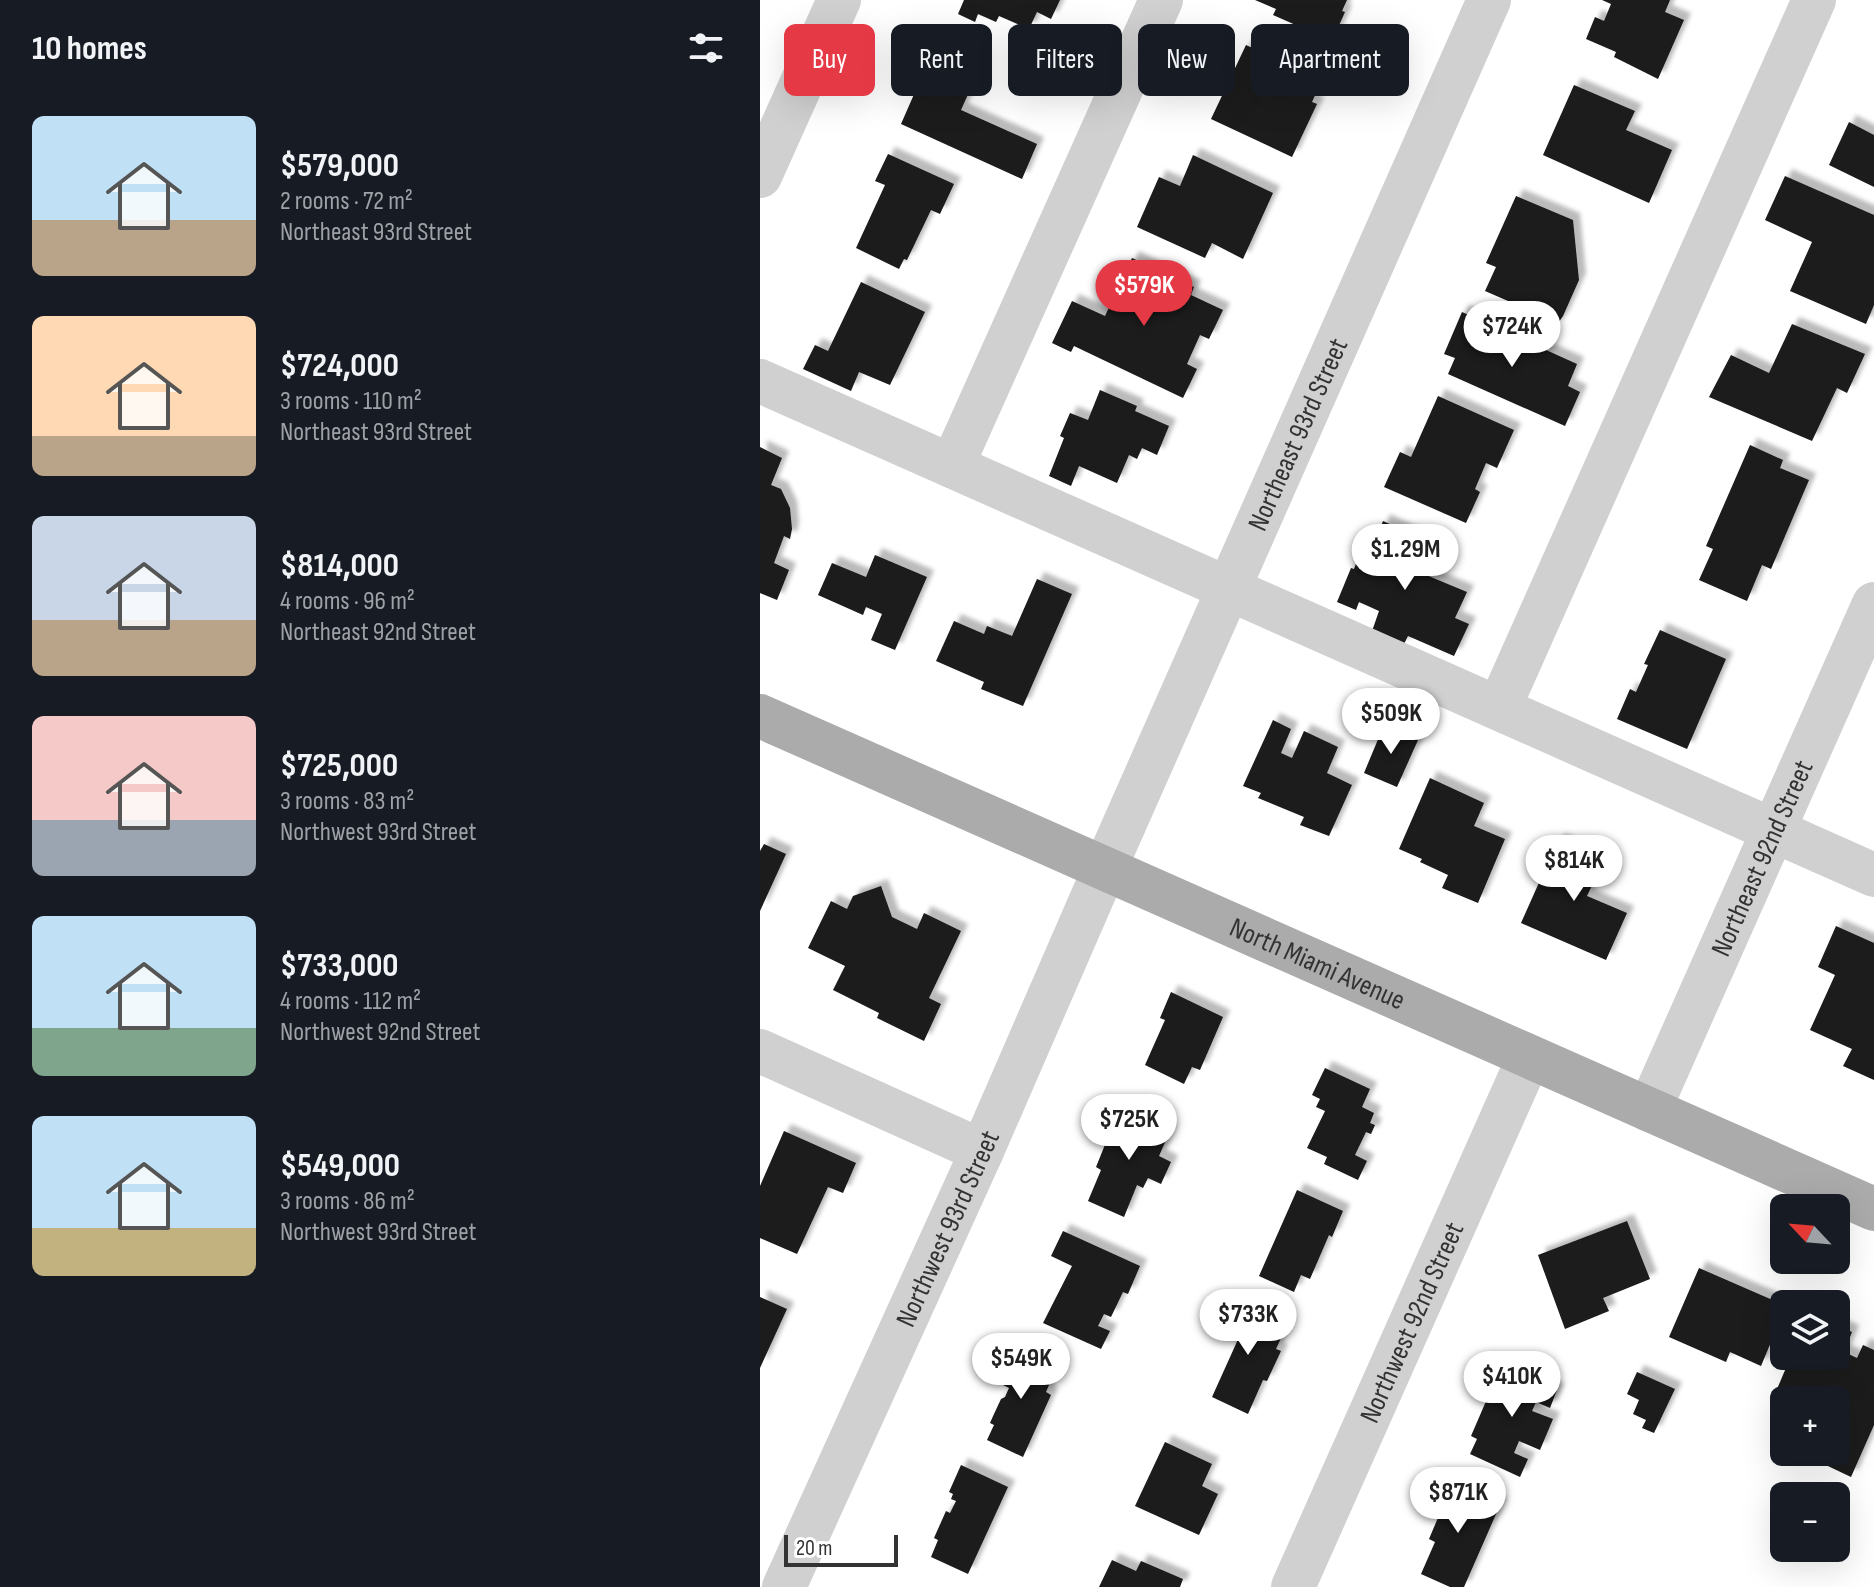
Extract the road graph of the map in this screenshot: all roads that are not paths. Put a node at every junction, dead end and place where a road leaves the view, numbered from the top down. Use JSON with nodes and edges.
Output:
{"nodes":[{"id":1,"x":839,"y":0,"type":"edge"},
{"id":2,"x":1161,"y":0,"type":"edge"},
{"id":3,"x":1489,"y":0,"type":"edge"},
{"id":4,"x":1814,"y":0,"type":"edge"},
{"id":5,"x":760,"y":176,"type":"edge"},
{"id":6,"x":760,"y":381,"type":"edge"},
{"id":7,"x":952,"y":466,"type":"junction"},
{"id":8,"x":1228,"y":588,"type":"junction"},
{"id":9,"x":1874,"y":604,"type":"edge"},
{"id":10,"x":1499,"y":708,"type":"junction"},
{"id":11,"x":760,"y":716,"type":"edge"},
{"id":12,"x":1774,"y":830,"type":"junction"},
{"id":13,"x":1105,"y":868,"type":"junction"},
{"id":14,"x":1874,"y":875,"type":"edge"},
{"id":15,"x":760,"y":1051,"type":"edge"},
{"id":16,"x":1529,"y":1057,"type":"junction"},
{"id":17,"x":1649,"y":1110,"type":"junction"},
{"id":18,"x":982,"y":1151,"type":"junction"},
{"id":19,"x":1874,"y":1209,"type":"edge"},
{"id":20,"x":784,"y":1587,"type":"edge"},
{"id":21,"x":1293,"y":1587,"type":"edge"}],
"edges":[{"from":1,"to":5,"type":"street"},
{"from":2,"to":7,"type":"street"},
{"from":3,"to":8,"type":"street","name":"Northeast 93rd Street"},
{"from":4,"to":10,"type":"street"},
{"from":6,"to":7,"type":"street"},
{"from":7,"to":8,"type":"street"},
{"from":8,"to":10,"type":"street"},
{"from":8,"to":13,"type":"street","name":"Northeast 93rd Street"},
{"from":9,"to":12,"type":"street","name":"Northeast 92nd Street"},
{"from":10,"to":12,"type":"street"},
{"from":11,"to":13,"type":"main road","name":"North Miami Avenue"},
{"from":12,"to":14,"type":"street"},
{"from":12,"to":17,"type":"street","name":"Northeast 92nd Street"},
{"from":13,"to":16,"type":"main road","name":"North Miami Avenue"},
{"from":13,"to":18,"type":"street","name":"Northwest 93rd Street"},
{"from":15,"to":18,"type":"street"},
{"from":16,"to":17,"type":"main road","name":"North Miami Avenue"},
{"from":16,"to":21,"type":"street","name":"Northwest 92nd Street"},
{"from":17,"to":19,"type":"main road","name":"North Miami Avenue"},
{"from":18,"to":20,"type":"street","name":"Northwest 93rd Street"}]}
